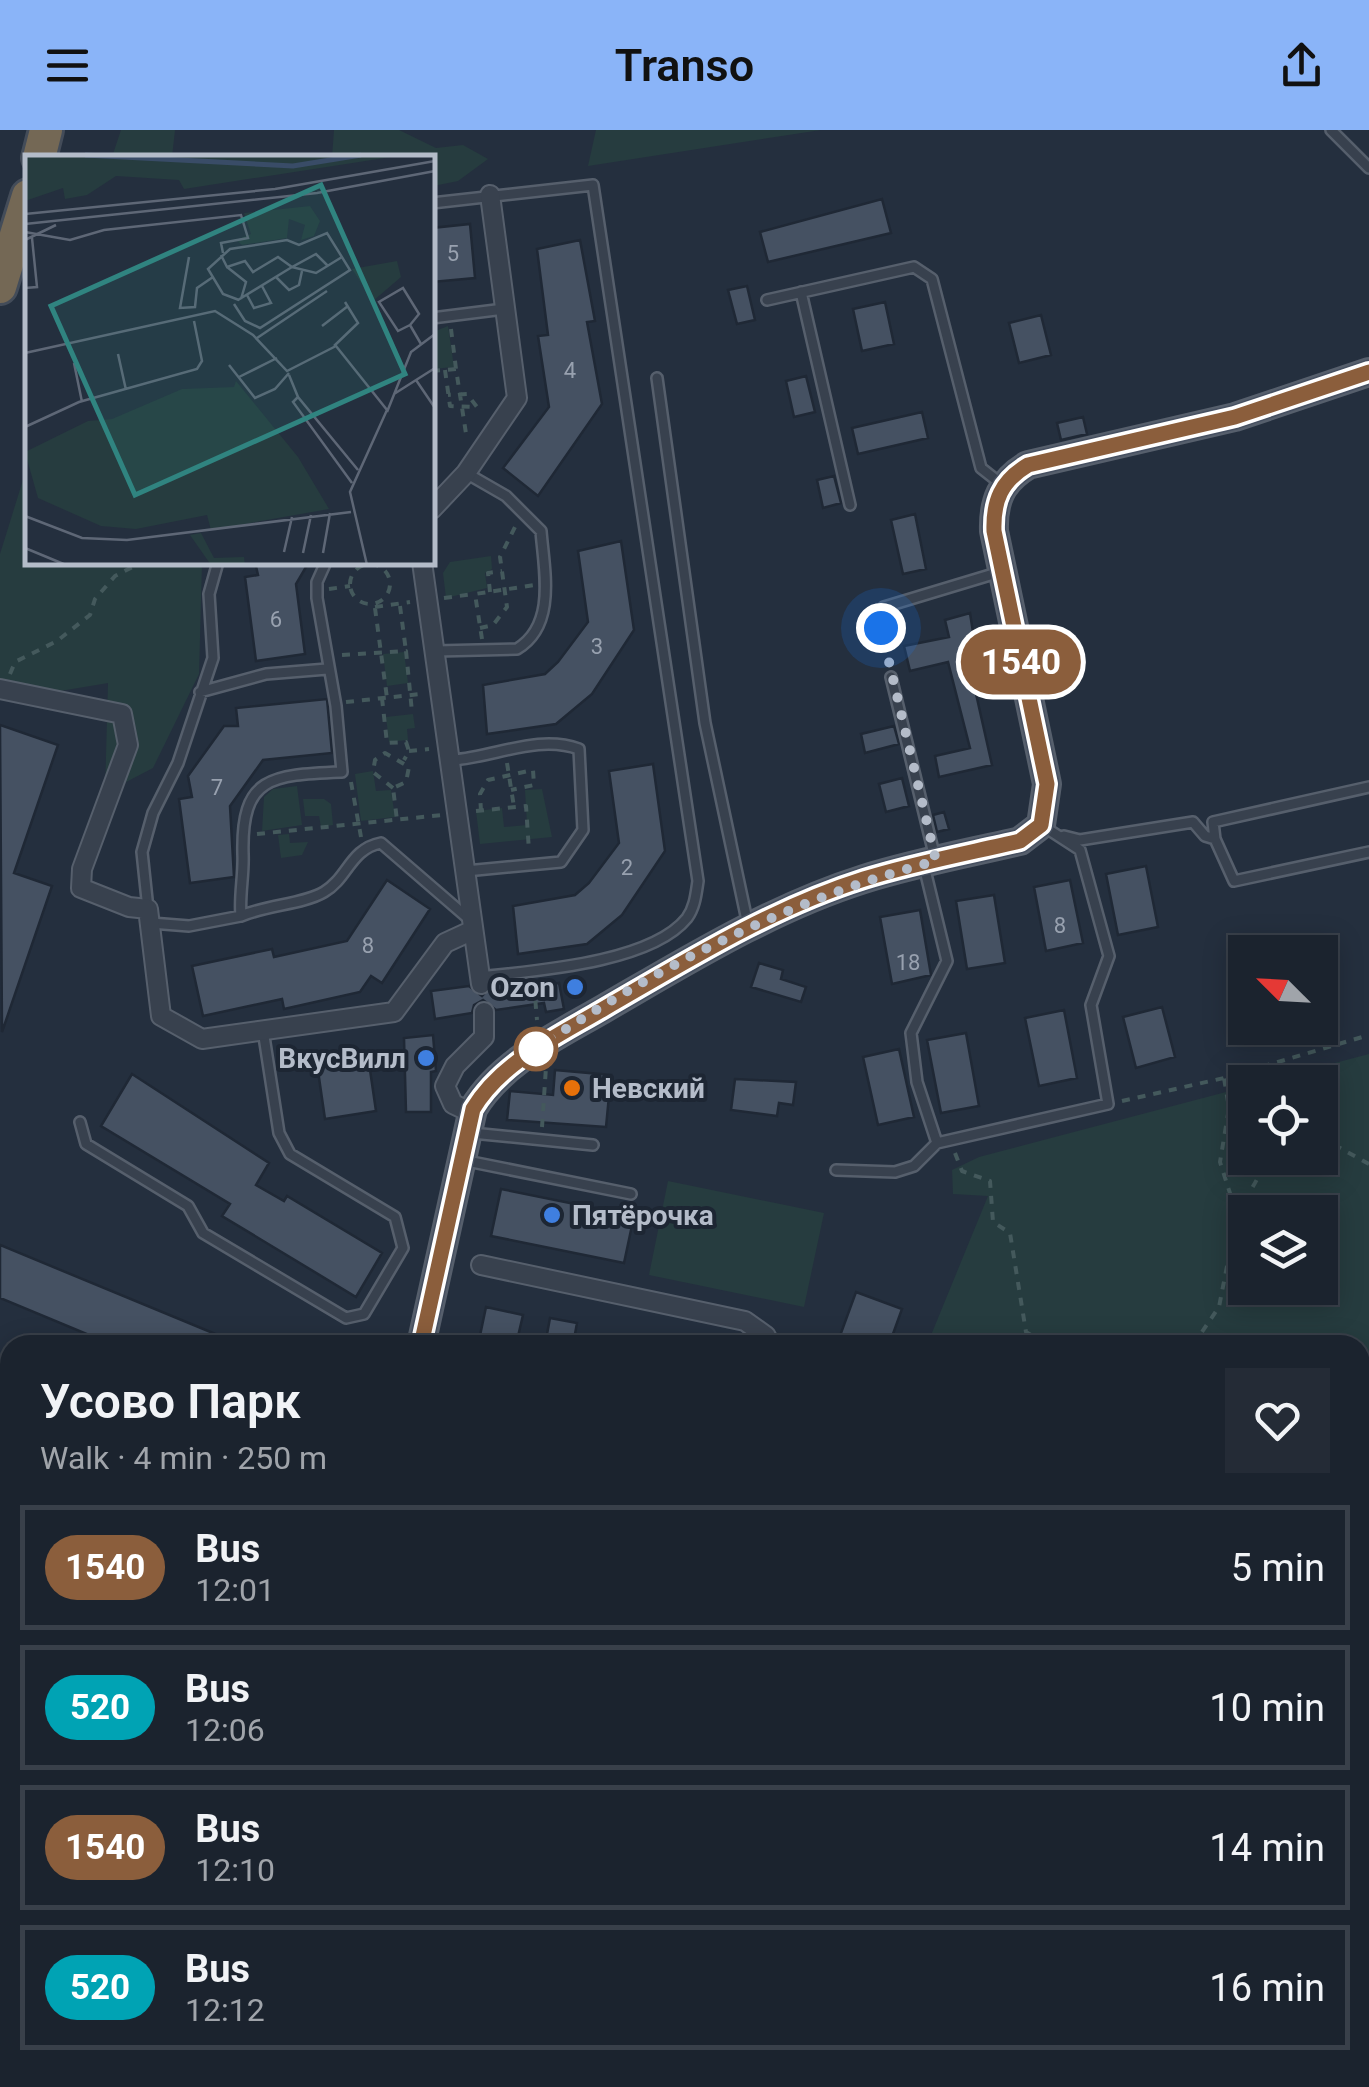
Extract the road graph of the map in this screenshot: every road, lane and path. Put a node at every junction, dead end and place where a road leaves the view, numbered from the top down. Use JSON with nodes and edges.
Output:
{"nodes":[{"id":1,"x":46,"y":130,"type":"edge"},
{"id":2,"x":1331,"y":130,"type":"edge"},
{"id":3,"x":40,"y":155,"type":"edge"},
{"id":4,"x":1369,"y":168,"type":"edge"},
{"id":5,"x":490,"y":195,"type":"junction"},
{"id":6,"x":435,"y":203,"type":"edge"},
{"id":7,"x":25,"y":206,"type":"edge"},
{"id":8,"x":0,"y":287,"type":"edge"},
{"id":9,"x":802,"y":292,"type":"junction"},
{"id":10,"x":767,"y":300,"type":"dead end"},
{"id":11,"x":507,"y":309,"type":"junction"},
{"id":12,"x":435,"y":318,"type":"edge"},
{"id":13,"x":450,"y":324,"type":"dead end"},
{"id":14,"x":456,"y":369,"type":"junction"},
{"id":15,"x":444,"y":370,"type":"junction"},
{"id":16,"x":435,"y":371,"type":"edge"},
{"id":17,"x":1369,"y":372,"type":"edge"},
{"id":18,"x":657,"y":378,"type":"dead end"},
{"id":19,"x":460,"y":394,"type":"junction"},
{"id":20,"x":448,"y":396,"type":"junction"},
{"id":21,"x":462,"y":410,"type":"junction"},
{"id":22,"x":480,"y":453,"type":"junction"},
{"id":23,"x":466,"y":473,"type":"junction"},
{"id":24,"x":1002,"y":485,"type":"junction"},
{"id":25,"x":850,"y":505,"type":"dead end"},
{"id":26,"x":435,"y":506,"type":"edge"},
{"id":27,"x":523,"y":512,"type":"junction"},
{"id":28,"x":136,"y":565,"type":"edge"},
{"id":29,"x":217,"y":565,"type":"edge"},
{"id":30,"x":325,"y":565,"type":"edge"},
{"id":31,"x":367,"y":565,"type":"edge"},
{"id":32,"x":372,"y":565,"type":"edge"},
{"id":33,"x":422,"y":565,"type":"edge"},
{"id":34,"x":502,"y":570,"type":"junction"},
{"id":35,"x":1002,"y":572,"type":"junction"},
{"id":36,"x":545,"y":583,"type":"junction"},
{"id":37,"x":505,"y":589,"type":"junction"},
{"id":38,"x":490,"y":592,"type":"junction"},
{"id":39,"x":400,"y":603,"type":"dead end"},
{"id":40,"x":374,"y":604,"type":"junction"},
{"id":41,"x":480,"y":628,"type":"junction"},
{"id":42,"x":881,"y":628,"type":"joint"},
{"id":43,"x":483,"y":648,"type":"junction"},
{"id":44,"x":406,"y":650,"type":"junction"},
{"id":45,"x":381,"y":652,"type":"junction"},
{"id":46,"x":436,"y":652,"type":"junction"},
{"id":47,"x":334,"y":656,"type":"dead end"},
{"id":48,"x":328,"y":669,"type":"junction"},
{"id":49,"x":891,"y":677,"type":"joint"},
{"id":50,"x":2,"y":690,"type":"edge"},
{"id":51,"x":442,"y":691,"type":"junction"},
{"id":52,"x":200,"y":692,"type":"junction"},
{"id":53,"x":412,"y":694,"type":"junction"},
{"id":54,"x":384,"y":698,"type":"junction"},
{"id":55,"x":341,"y":703,"type":"dead end"},
{"id":56,"x":412,"y":712,"type":"dead end"},
{"id":57,"x":505,"y":751,"type":"junction"},
{"id":58,"x":404,"y":760,"type":"junction"},
{"id":59,"x":453,"y":760,"type":"junction"},
{"id":60,"x":509,"y":773,"type":"junction"},
{"id":61,"x":1369,"y":787,"type":"edge"},
{"id":62,"x":393,"y":788,"type":"junction"},
{"id":63,"x":511,"y":790,"type":"junction"},
{"id":64,"x":514,"y":807,"type":"junction"},
{"id":65,"x":481,"y":810,"type":"junction"},
{"id":66,"x":460,"y":813,"type":"junction"},
{"id":67,"x":398,"y":820,"type":"junction"},
{"id":68,"x":1049,"y":830,"type":"junction"},
{"id":69,"x":242,"y":836,"type":"junction"},
{"id":70,"x":1216,"y":839,"type":"junction"},
{"id":71,"x":1369,"y":852,"type":"edge"},
{"id":72,"x":930,"y":862,"type":"junction"},
{"id":73,"x":530,"y":866,"type":"junction"},
{"id":74,"x":466,"y":870,"type":"junction"},
{"id":75,"x":149,"y":916,"type":"junction"},
{"id":76,"x":241,"y":916,"type":"junction"},
{"id":77,"x":471,"y":926,"type":"junction"},
{"id":78,"x":749,"y":928,"type":"junction"},
{"id":79,"x":532,"y":971,"type":"junction"},
{"id":80,"x":480,"y":980,"type":"joint"},
{"id":81,"x":484,"y":1012,"type":"dead end"},
{"id":82,"x":263,"y":1030,"type":"junction"},
{"id":83,"x":1369,"y":1035,"type":"edge"},
{"id":84,"x":542,"y":1045,"type":"junction"},
{"id":85,"x":1224,"y":1078,"type":"junction"},
{"id":86,"x":1228,"y":1102,"type":"edge"},
{"id":87,"x":1108,"y":1104,"type":"junction"},
{"id":88,"x":1228,"y":1114,"type":"edge"},
{"id":89,"x":80,"y":1122,"type":"dead end"},
{"id":90,"x":469,"y":1123,"type":"junction"},
{"id":91,"x":953,"y":1140,"type":"junction"},
{"id":92,"x":937,"y":1143,"type":"junction"},
{"id":93,"x":594,"y":1144,"type":"dead end"},
{"id":94,"x":1338,"y":1148,"type":"edge"},
{"id":95,"x":460,"y":1159,"type":"junction"},
{"id":96,"x":1369,"y":1164,"type":"edge"},
{"id":97,"x":836,"y":1170,"type":"dead end"},
{"id":98,"x":631,"y":1194,"type":"dead end"},
{"id":99,"x":1231,"y":1195,"type":"edge"},
{"id":100,"x":1228,"y":1261,"type":"edge"},
{"id":101,"x":481,"y":1266,"type":"dead end"},
{"id":102,"x":423,"y":1335,"type":"edge"},
{"id":103,"x":765,"y":1335,"type":"edge"},
{"id":104,"x":1031,"y":1335,"type":"edge"},
{"id":105,"x":1200,"y":1335,"type":"edge"}],
"edges":[{"from":1,"to":3,"type":"highway"},
{"from":2,"to":4,"type":"lane"},
{"from":5,"to":6,"type":"lane"},
{"from":5,"to":11,"type":"street"},
{"from":5,"to":79,"type":"lane"},
{"from":7,"to":8,"type":"highway"},
{"from":9,"to":10,"type":"lane"},
{"from":9,"to":24,"type":"lane"},
{"from":9,"to":25,"type":"lane"},
{"from":11,"to":12,"type":"lane"},
{"from":11,"to":22,"type":"street"},
{"from":13,"to":14,"type":"path"},
{"from":14,"to":15,"type":"path"},
{"from":14,"to":19,"type":"path"},
{"from":15,"to":16,"type":"path"},
{"from":15,"to":20,"type":"path"},
{"from":17,"to":24,"type":"street"},
{"from":18,"to":78,"type":"lane"},
{"from":19,"to":20,"type":"path"},
{"from":19,"to":21,"type":"path"},
{"from":19,"to":21,"type":"path"},
{"from":20,"to":21,"type":"path"},
{"from":21,"to":22,"type":"path"},
{"from":22,"to":23,"type":"street"},
{"from":23,"to":26,"type":"street"},
{"from":23,"to":27,"type":"lane"},
{"from":24,"to":35,"type":"street"},
{"from":27,"to":34,"type":"path"},
{"from":27,"to":36,"type":"lane"},
{"from":28,"to":50,"type":"path"},
{"from":29,"to":52,"type":"lane"},
{"from":30,"to":48,"type":"lane"},
{"from":31,"to":40,"type":"path"},
{"from":32,"to":40,"type":"path"},
{"from":33,"to":46,"type":"street"},
{"from":34,"to":37,"type":"path"},
{"from":34,"to":38,"type":"path"},
{"from":35,"to":42,"type":"lane"},
{"from":35,"to":68,"type":"street"},
{"from":36,"to":37,"type":"path"},
{"from":36,"to":43,"type":"lane"},
{"from":37,"to":38,"type":"path"},
{"from":37,"to":41,"type":"path"},
{"from":38,"to":41,"type":"path"},
{"from":39,"to":44,"type":"path"},
{"from":40,"to":45,"type":"path"},
{"from":41,"to":43,"type":"path"},
{"from":42,"to":49,"type":"path"},
{"from":43,"to":46,"type":"lane"},
{"from":44,"to":45,"type":"path"},
{"from":44,"to":53,"type":"path"},
{"from":45,"to":47,"type":"path"},
{"from":45,"to":54,"type":"path"},
{"from":46,"to":51,"type":"street"},
{"from":48,"to":52,"type":"lane"},
{"from":48,"to":69,"type":"lane"},
{"from":49,"to":72,"type":"lane"},
{"from":50,"to":75,"type":"street"},
{"from":51,"to":53,"type":"path"},
{"from":51,"to":59,"type":"street"},
{"from":52,"to":75,"type":"lane"},
{"from":53,"to":54,"type":"path"},
{"from":53,"to":56,"type":"path"},
{"from":54,"to":55,"type":"path"},
{"from":54,"to":58,"type":"path"},
{"from":57,"to":59,"type":"lane"},
{"from":57,"to":60,"type":"path"},
{"from":57,"to":73,"type":"lane"},
{"from":58,"to":62,"type":"path"},
{"from":58,"to":62,"type":"path"},
{"from":59,"to":66,"type":"street"},
{"from":60,"to":63,"type":"path"},
{"from":60,"to":63,"type":"path"},
{"from":60,"to":65,"type":"path"},
{"from":61,"to":70,"type":"lane"},
{"from":62,"to":67,"type":"path"},
{"from":63,"to":64,"type":"path"},
{"from":64,"to":65,"type":"path"},
{"from":64,"to":73,"type":"path"},
{"from":65,"to":66,"type":"path"},
{"from":66,"to":67,"type":"path"},
{"from":66,"to":74,"type":"street"},
{"from":67,"to":69,"type":"path"},
{"from":68,"to":70,"type":"lane"},
{"from":68,"to":72,"type":"street"},
{"from":68,"to":87,"type":"lane"},
{"from":69,"to":76,"type":"lane"},
{"from":70,"to":71,"type":"lane"},
{"from":72,"to":78,"type":"street"},
{"from":72,"to":92,"type":"lane"},
{"from":73,"to":74,"type":"lane"},
{"from":74,"to":77,"type":"street"},
{"from":75,"to":76,"type":"lane"},
{"from":75,"to":82,"type":"street"},
{"from":76,"to":77,"type":"lane"},
{"from":77,"to":80,"type":"street"},
{"from":77,"to":82,"type":"street"},
{"from":78,"to":84,"type":"street"},
{"from":79,"to":80,"type":"lane"},
{"from":79,"to":84,"type":"path"},
{"from":81,"to":90,"type":"street"},
{"from":82,"to":89,"type":"lane"},
{"from":83,"to":85,"type":"path"},
{"from":84,"to":90,"type":"street"},
{"from":85,"to":86,"type":"path"},
{"from":85,"to":87,"type":"path"},
{"from":87,"to":91,"type":"lane"},
{"from":88,"to":99,"type":"path"},
{"from":90,"to":93,"type":"lane"},
{"from":90,"to":95,"type":"street"},
{"from":91,"to":92,"type":"lane"},
{"from":91,"to":104,"type":"path"},
{"from":92,"to":97,"type":"lane"},
{"from":94,"to":96,"type":"path"},
{"from":95,"to":98,"type":"lane"},
{"from":95,"to":102,"type":"street"},
{"from":100,"to":105,"type":"path"},
{"from":101,"to":103,"type":"street"}]}
